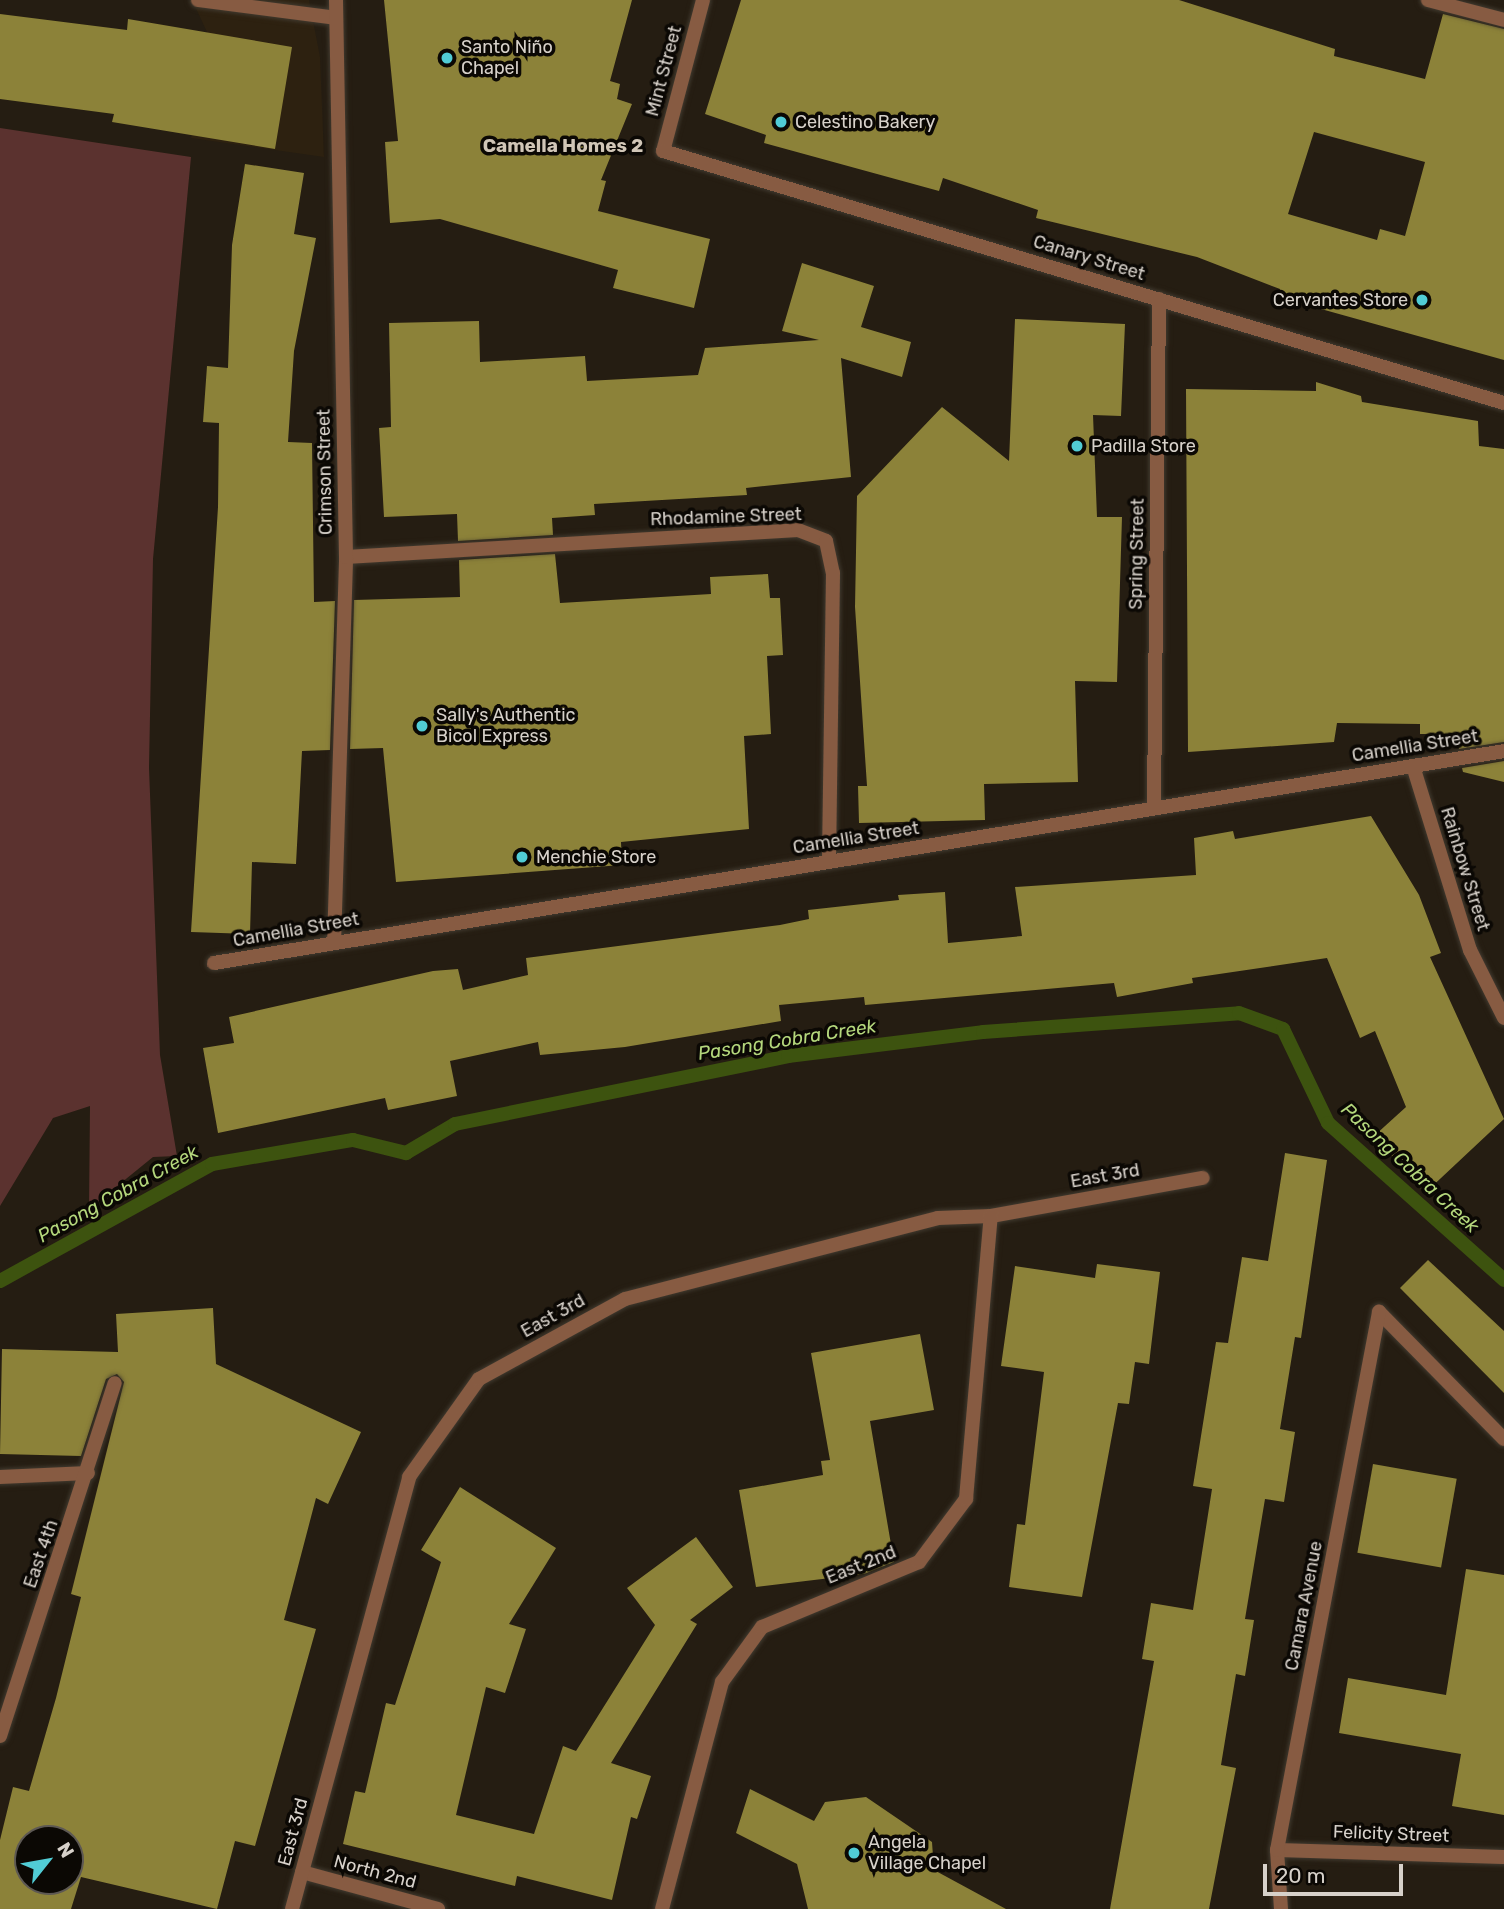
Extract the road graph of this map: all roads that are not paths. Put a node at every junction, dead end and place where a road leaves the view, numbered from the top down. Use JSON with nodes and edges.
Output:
{"nodes":[{"id":1,"x":198,"y":0,"type":"edge"},
{"id":2,"x":336,"y":0,"type":"edge"},
{"id":3,"x":703,"y":0,"type":"edge"},
{"id":4,"x":1428,"y":0,"type":"edge"},
{"id":5,"x":336,"y":18,"type":"junction"},
{"id":6,"x":1504,"y":20,"type":"edge"},
{"id":7,"x":663,"y":151,"type":"joint"},
{"id":8,"x":1158,"y":299,"type":"junction"},
{"id":9,"x":1504,"y":403,"type":"edge"},
{"id":10,"x":346,"y":557,"type":"junction"},
{"id":11,"x":1504,"y":751,"type":"edge"},
{"id":12,"x":1413,"y":766,"type":"junction"},
{"id":13,"x":1154,"y":808,"type":"junction"},
{"id":14,"x":829,"y":862,"type":"junction"},
{"id":15,"x":334,"y":943,"type":"junction"},
{"id":16,"x":214,"y":963,"type":"dead end"},
{"id":17,"x":1504,"y":1018,"type":"edge"},
{"id":18,"x":1203,"y":1178,"type":"dead end"},
{"id":19,"x":991,"y":1216,"type":"junction"},
{"id":20,"x":115,"y":1383,"type":"dead end"},
{"id":21,"x":1504,"y":1439,"type":"edge"},
{"id":22,"x":88,"y":1473,"type":"junction"},
{"id":23,"x":0,"y":1477,"type":"edge"},
{"id":24,"x":0,"y":1736,"type":"edge"},
{"id":25,"x":1277,"y":1850,"type":"junction"},
{"id":26,"x":1504,"y":1857,"type":"edge"},
{"id":27,"x":302,"y":1872,"type":"junction"},
{"id":28,"x":292,"y":1909,"type":"edge"},
{"id":29,"x":438,"y":1909,"type":"edge"},
{"id":30,"x":662,"y":1909,"type":"edge"},
{"id":31,"x":1281,"y":1909,"type":"edge"}],
"edges":[{"from":1,"to":5,"type":"street"},
{"from":2,"to":5,"type":"street","name":"Crimson Street"},
{"from":3,"to":7,"type":"street","name":"Mint Street"},
{"from":4,"to":6,"type":"street"},
{"from":5,"to":10,"type":"street","name":"Crimson Street"},
{"from":7,"to":8,"type":"street","name":"Canary Street"},
{"from":8,"to":9,"type":"street","name":"Canary Street"},
{"from":8,"to":13,"type":"street","name":"Spring Street"},
{"from":10,"to":14,"type":"street","name":"Rhodamine Street"},
{"from":10,"to":15,"type":"street","name":"Crimson Street"},
{"from":11,"to":12,"type":"street","name":"Camellia Street"},
{"from":12,"to":13,"type":"street","name":"Camellia Street"},
{"from":12,"to":17,"type":"street","name":"Rainbow Street"},
{"from":13,"to":14,"type":"street","name":"Camellia Street"},
{"from":14,"to":15,"type":"street","name":"Camellia Street"},
{"from":15,"to":16,"type":"street","name":"Camellia Street"},
{"from":18,"to":19,"type":"street","name":"East 3rd"},
{"from":19,"to":27,"type":"street","name":"East 3rd"},
{"from":19,"to":30,"type":"street","name":"East 2nd"},
{"from":20,"to":22,"type":"street","name":"East 4th"},
{"from":21,"to":25,"type":"street","name":"Camara Avenue"},
{"from":22,"to":23,"type":"street"},
{"from":22,"to":24,"type":"street","name":"East 4th"},
{"from":25,"to":26,"type":"street","name":"Felicity Street"},
{"from":25,"to":31,"type":"street","name":"Camara Avenue"},
{"from":27,"to":28,"type":"street","name":"East 3rd"},
{"from":27,"to":29,"type":"street","name":"North 2nd"}]}
